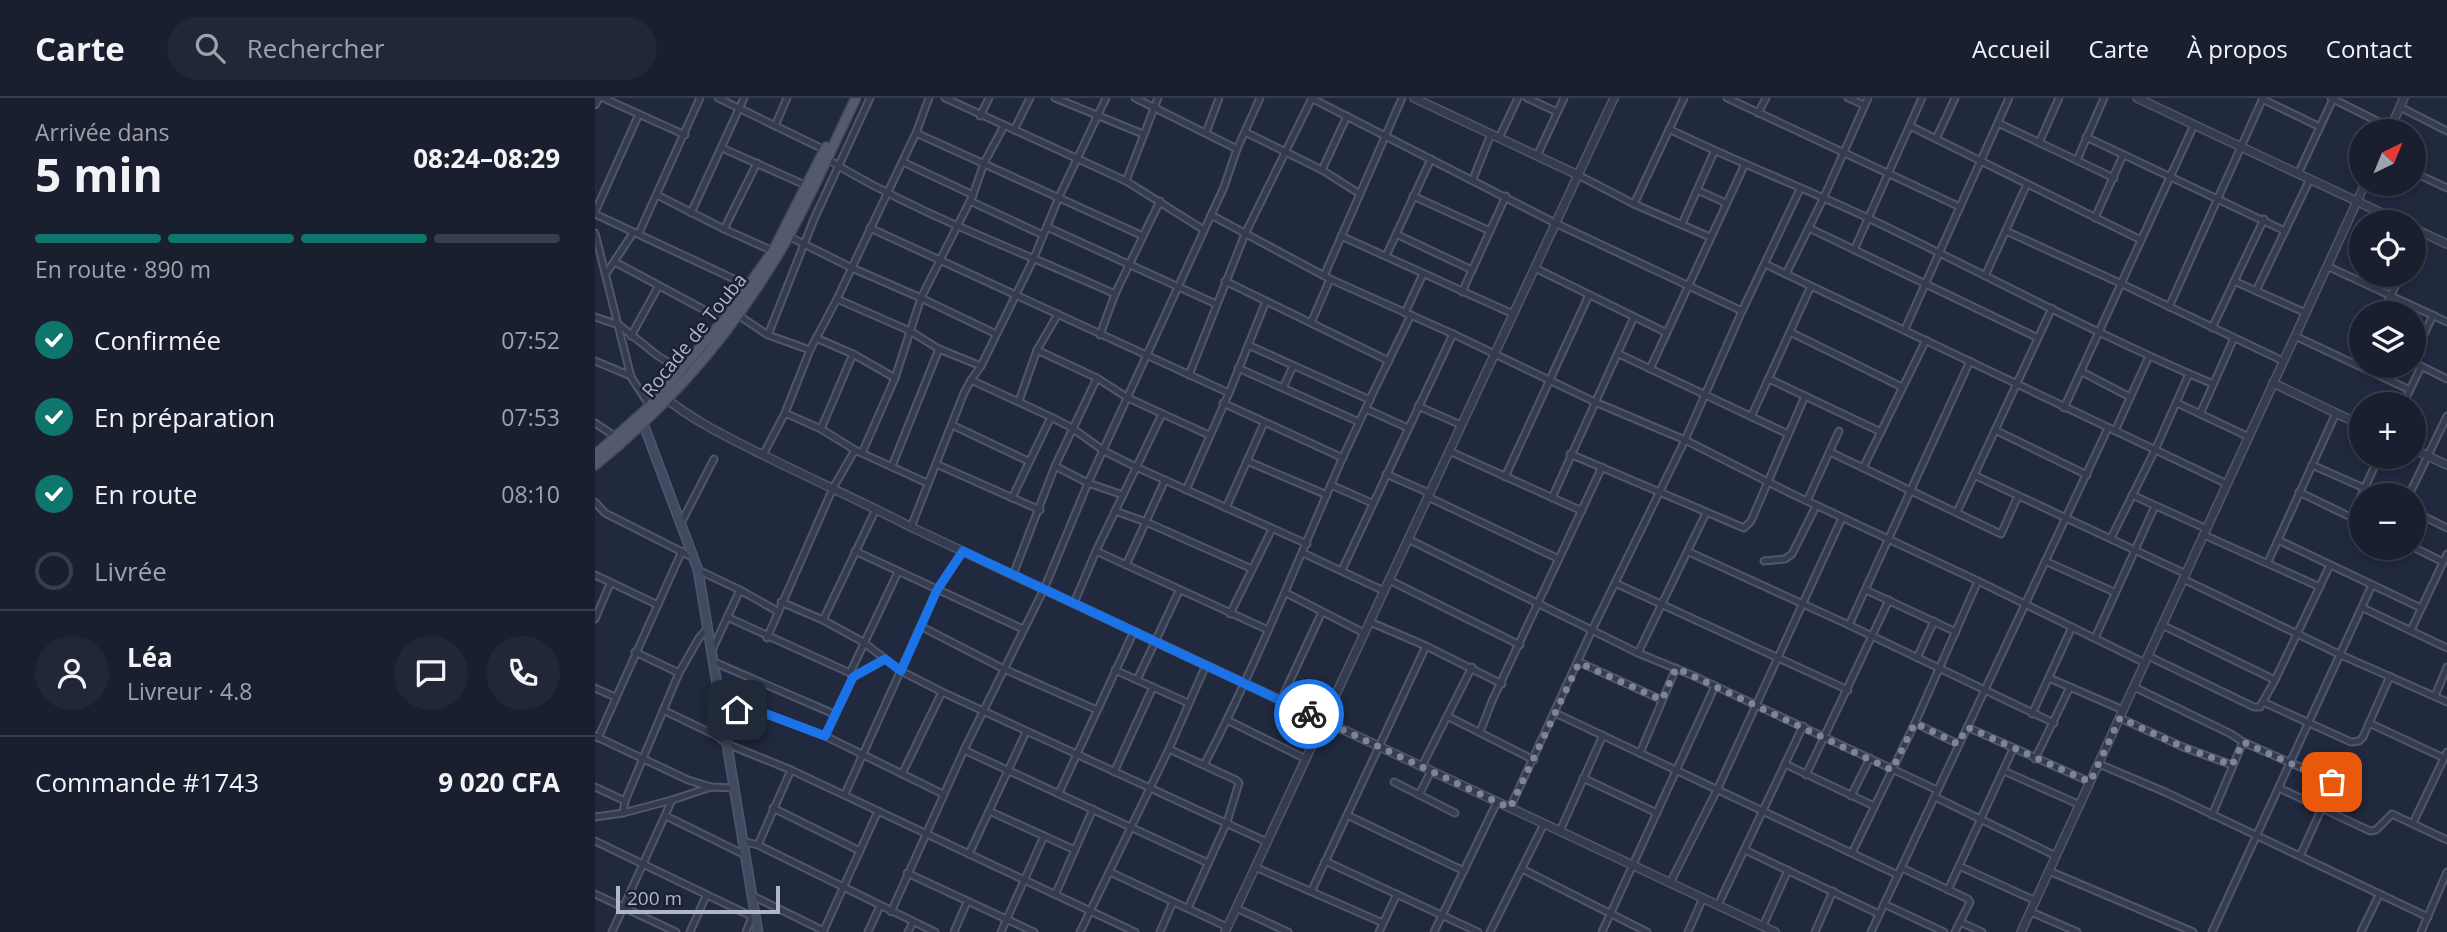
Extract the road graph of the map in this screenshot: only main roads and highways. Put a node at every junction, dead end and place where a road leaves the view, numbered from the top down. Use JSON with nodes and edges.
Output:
{"nodes":[{"id":1,"x":849,"y":98,"type":"edge"},
{"id":2,"x":856,"y":98,"type":"edge"},
{"id":3,"x":826,"y":154,"type":"junction"},
{"id":4,"x":663,"y":397,"type":"junction"},
{"id":5,"x":641,"y":419,"type":"junction"},
{"id":6,"x":595,"y":455,"type":"edge"},
{"id":7,"x":595,"y":465,"type":"edge"},
{"id":8,"x":758,"y":932,"type":"edge"}],
"edges":[{"from":1,"to":3,"type":"main road","name":"Rocade de Touba"},
{"from":2,"to":3,"type":"main road","name":"Rocade de Touba"},
{"from":3,"to":4,"type":"main road","name":"Rocade de Touba"},
{"from":3,"to":4,"type":"main road","name":"Rocade de Touba"},
{"from":4,"to":5,"type":"main road","name":"Rocade de Touba"},
{"from":4,"to":5,"type":"main road","name":"Rocade de Touba"},
{"from":5,"to":6,"type":"main road","name":"Rocade de Touba"},
{"from":5,"to":7,"type":"main road","name":"Rocade de Touba"},
{"from":5,"to":8,"type":"main road"}]}
